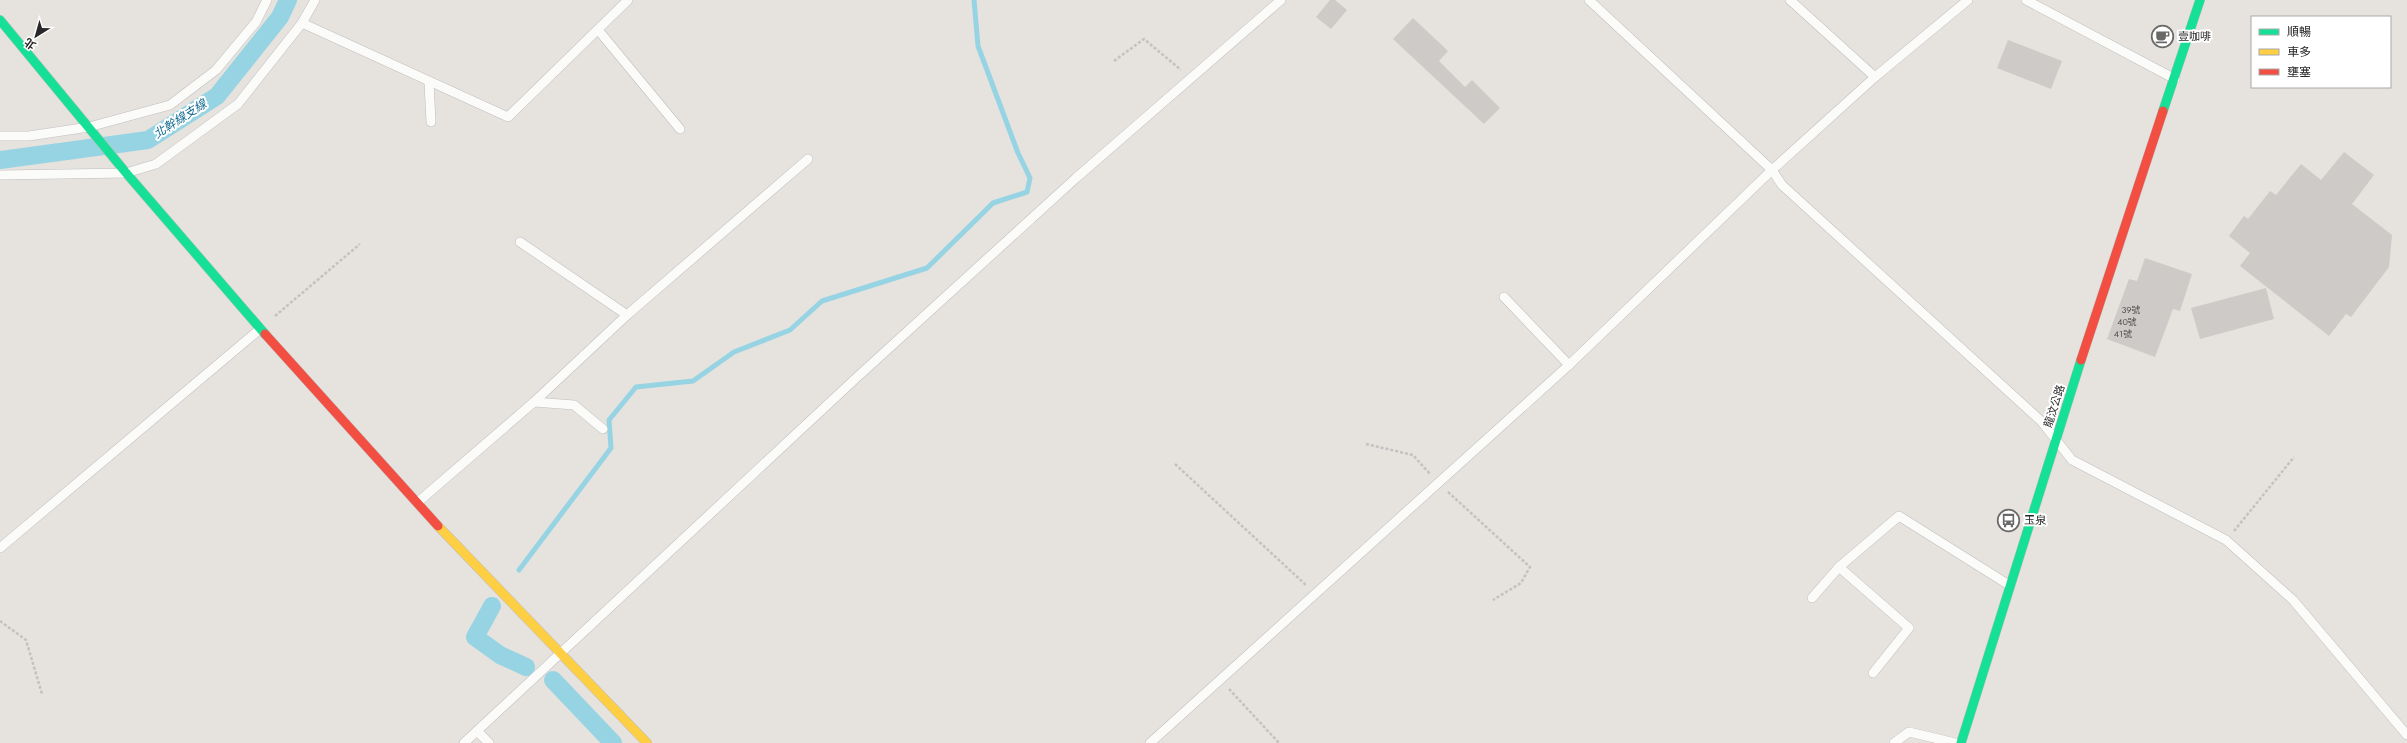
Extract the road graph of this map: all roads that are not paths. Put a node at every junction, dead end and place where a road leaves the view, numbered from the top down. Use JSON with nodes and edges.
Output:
{"nodes":[{"id":1,"x":267,"y":0,"type":"edge"},
{"id":2,"x":315,"y":0,"type":"edge"},
{"id":3,"x":628,"y":0,"type":"edge"},
{"id":4,"x":1281,"y":0,"type":"edge"},
{"id":5,"x":1589,"y":0,"type":"edge"},
{"id":6,"x":1790,"y":0,"type":"edge"},
{"id":7,"x":1968,"y":0,"type":"edge"},
{"id":8,"x":2026,"y":0,"type":"edge"},
{"id":9,"x":2200,"y":0,"type":"edge"},
{"id":10,"x":0,"y":20,"type":"edge"},
{"id":11,"x":302,"y":23,"type":"junction"},
{"id":12,"x":599,"y":31,"type":"junction"},
{"id":13,"x":1875,"y":77,"type":"junction"},
{"id":14,"x":2175,"y":79,"type":"junction"},
{"id":15,"x":428,"y":82,"type":"junction"},
{"id":16,"x":431,"y":122,"type":"dead end"},
{"id":17,"x":89,"y":127,"type":"junction"},
{"id":18,"x":680,"y":129,"type":"dead end"},
{"id":19,"x":0,"y":136,"type":"edge"},
{"id":20,"x":808,"y":160,"type":"dead end"},
{"id":21,"x":1772,"y":170,"type":"junction"},
{"id":22,"x":126,"y":173,"type":"junction"},
{"id":23,"x":0,"y":176,"type":"edge"},
{"id":24,"x":520,"y":242,"type":"dead end"},
{"id":25,"x":1504,"y":297,"type":"dead end"},
{"id":26,"x":628,"y":315,"type":"junction"},
{"id":27,"x":260,"y":328,"type":"junction"},
{"id":28,"x":1569,"y":365,"type":"junction"},
{"id":29,"x":534,"y":402,"type":"junction"},
{"id":30,"x":603,"y":429,"type":"dead end"},
{"id":31,"x":2056,"y":437,"type":"junction"},
{"id":32,"x":418,"y":502,"type":"junction"},
{"id":33,"x":0,"y":548,"type":"edge"},
{"id":34,"x":1839,"y":567,"type":"junction"},
{"id":35,"x":2010,"y":586,"type":"junction"},
{"id":36,"x":1812,"y":598,"type":"dead end"},
{"id":37,"x":560,"y":655,"type":"junction"},
{"id":38,"x":1873,"y":673,"type":"dead end"},
{"id":39,"x":477,"y":732,"type":"junction"},
{"id":40,"x":2407,"y":735,"type":"edge"},
{"id":41,"x":464,"y":743,"type":"edge"},
{"id":42,"x":489,"y":743,"type":"edge"},
{"id":43,"x":647,"y":743,"type":"edge"},
{"id":44,"x":1150,"y":743,"type":"edge"},
{"id":45,"x":1894,"y":743,"type":"edge"},
{"id":46,"x":1955,"y":743,"type":"edge"},
{"id":47,"x":1961,"y":743,"type":"edge"}],
"edges":[{"from":1,"to":17,"type":"lane"},
{"from":2,"to":11,"type":"lane"},
{"from":3,"to":12,"type":"lane"},
{"from":4,"to":37,"type":"lane"},
{"from":5,"to":21,"type":"lane"},
{"from":6,"to":13,"type":"lane"},
{"from":7,"to":13,"type":"lane"},
{"from":8,"to":14,"type":"lane"},
{"from":9,"to":14,"type":"main road","name":"龍汶公路"},
{"from":10,"to":17,"type":"main road"},
{"from":11,"to":15,"type":"lane"},
{"from":11,"to":22,"type":"lane"},
{"from":12,"to":15,"type":"lane"},
{"from":12,"to":18,"type":"lane"},
{"from":13,"to":21,"type":"lane"},
{"from":14,"to":31,"type":"main road","name":"龍汶公路"},
{"from":15,"to":16,"type":"lane"},
{"from":17,"to":19,"type":"lane"},
{"from":17,"to":22,"type":"main road"},
{"from":20,"to":26,"type":"lane"},
{"from":21,"to":28,"type":"lane"},
{"from":21,"to":31,"type":"lane"},
{"from":22,"to":23,"type":"lane"},
{"from":22,"to":27,"type":"main road"},
{"from":24,"to":26,"type":"lane"},
{"from":25,"to":28,"type":"lane"},
{"from":26,"to":29,"type":"lane"},
{"from":27,"to":32,"type":"main road"},
{"from":27,"to":33,"type":"lane"},
{"from":28,"to":44,"type":"lane"},
{"from":29,"to":30,"type":"lane"},
{"from":29,"to":32,"type":"lane"},
{"from":31,"to":35,"type":"main road","name":"龍汶公路"},
{"from":31,"to":40,"type":"lane"},
{"from":32,"to":37,"type":"main road"},
{"from":34,"to":35,"type":"lane"},
{"from":34,"to":36,"type":"lane"},
{"from":34,"to":38,"type":"lane"},
{"from":35,"to":47,"type":"main road","name":"龍汶公路"},
{"from":37,"to":39,"type":"lane"},
{"from":37,"to":43,"type":"main road"},
{"from":39,"to":41,"type":"lane"},
{"from":39,"to":42,"type":"lane"},
{"from":45,"to":46,"type":"lane"}]}
